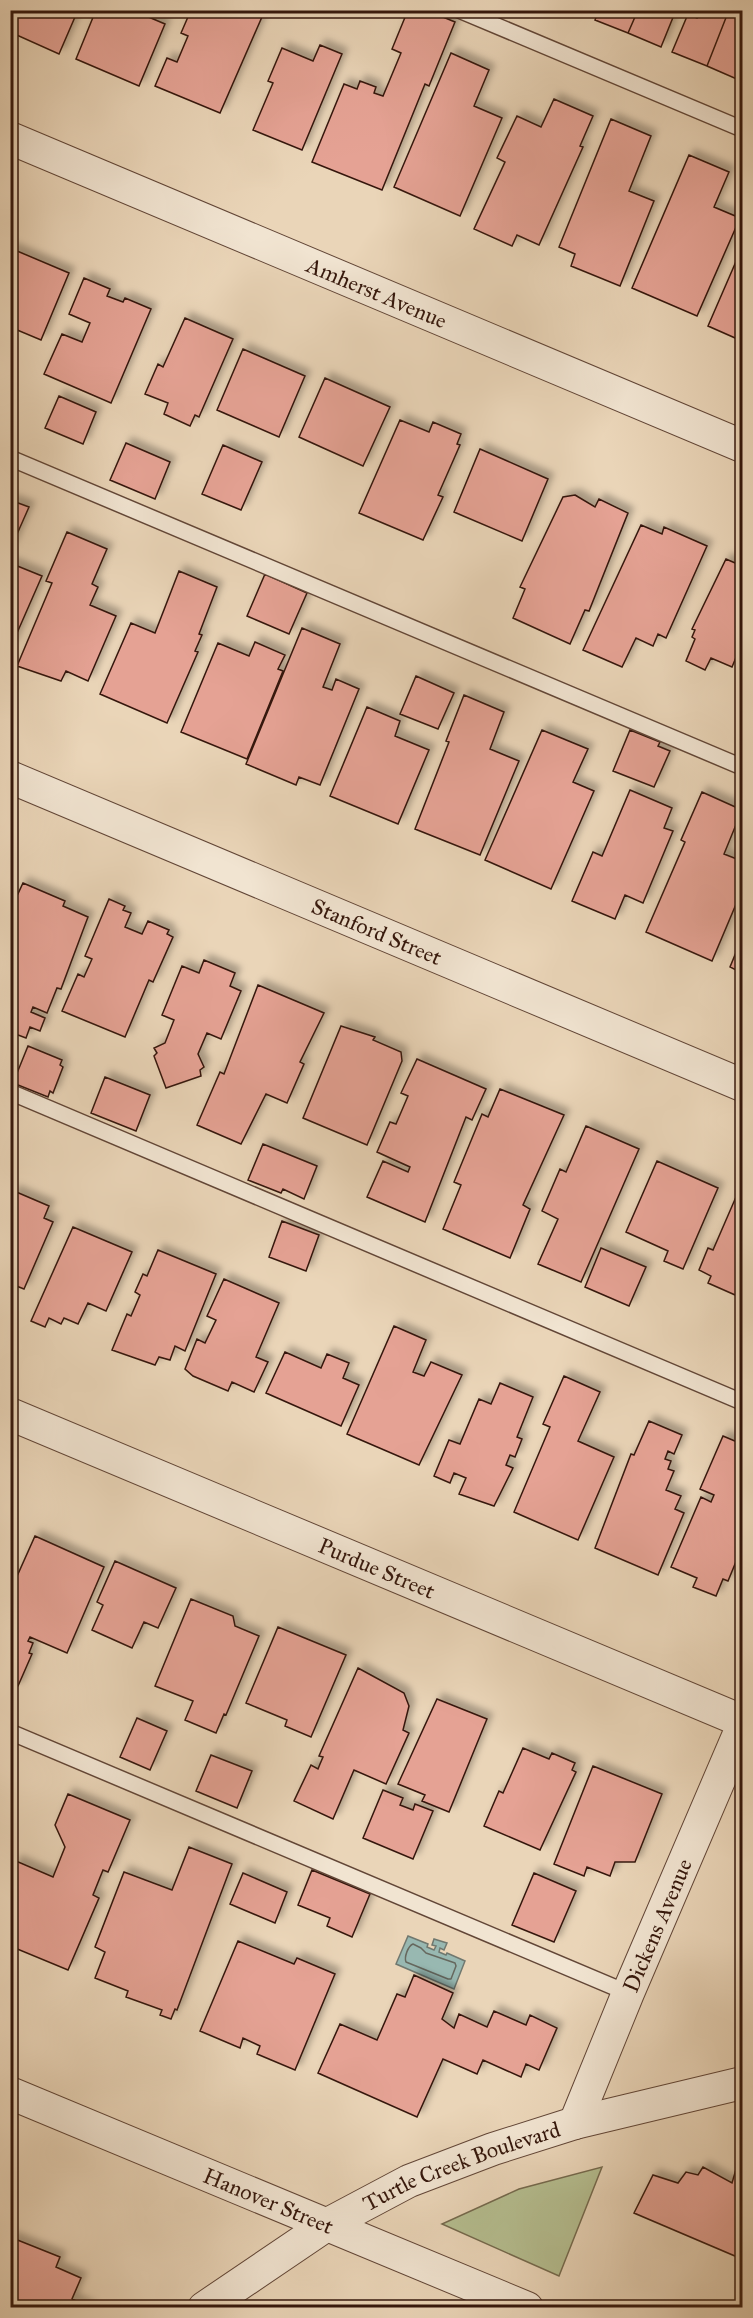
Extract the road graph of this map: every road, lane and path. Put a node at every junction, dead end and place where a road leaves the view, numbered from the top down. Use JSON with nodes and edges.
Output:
{"nodes":[{"id":1,"x":459,"y":10,"type":"edge"},
{"id":2,"x":742,"y":129,"type":"edge"},
{"id":3,"x":10,"y":138,"type":"edge"},
{"id":4,"x":742,"y":446,"type":"edge"},
{"id":5,"x":10,"y":458,"type":"edge"},
{"id":6,"x":742,"y":767,"type":"edge"},
{"id":7,"x":10,"y":777,"type":"edge"},
{"id":8,"x":742,"y":1085,"type":"edge"},
{"id":9,"x":10,"y":1092,"type":"edge"},
{"id":10,"x":742,"y":1402,"type":"edge"},
{"id":11,"x":10,"y":1414,"type":"edge"},
{"id":12,"x":742,"y":1721,"type":"edge"},
{"id":13,"x":742,"y":1727,"type":"edge"},
{"id":14,"x":10,"y":1732,"type":"edge"},
{"id":15,"x":628,"y":1993,"type":"junction"},
{"id":16,"x":742,"y":2082,"type":"edge"},
{"id":17,"x":10,"y":2093,"type":"edge"},
{"id":18,"x":575,"y":2123,"type":"junction"},
{"id":19,"x":328,"y":2224,"type":"junction"},
{"id":20,"x":204,"y":2307,"type":"edge"},
{"id":21,"x":527,"y":2307,"type":"edge"}],
"edges":[{"from":1,"to":2,"type":"lane"},
{"from":3,"to":4,"type":"street","name":"Amherst Avenue"},
{"from":5,"to":6,"type":"lane"},
{"from":7,"to":8,"type":"street","name":"Stanford Street"},
{"from":9,"to":10,"type":"lane"},
{"from":11,"to":12,"type":"street","name":"Purdue Street"},
{"from":13,"to":15,"type":"street","name":"Dickens Avenue"},
{"from":14,"to":15,"type":"lane"},
{"from":15,"to":18,"type":"street","name":"Dickens Avenue"},
{"from":16,"to":18,"type":"street","name":"Turtle Creek Boulevard"},
{"from":17,"to":19,"type":"street","name":"Hanover Street"},
{"from":18,"to":19,"type":"street","name":"Turtle Creek Boulevard"},
{"from":19,"to":20,"type":"street","name":"Turtle Creek Boulevard"},
{"from":19,"to":21,"type":"street","name":"Hanover Street"}]}
